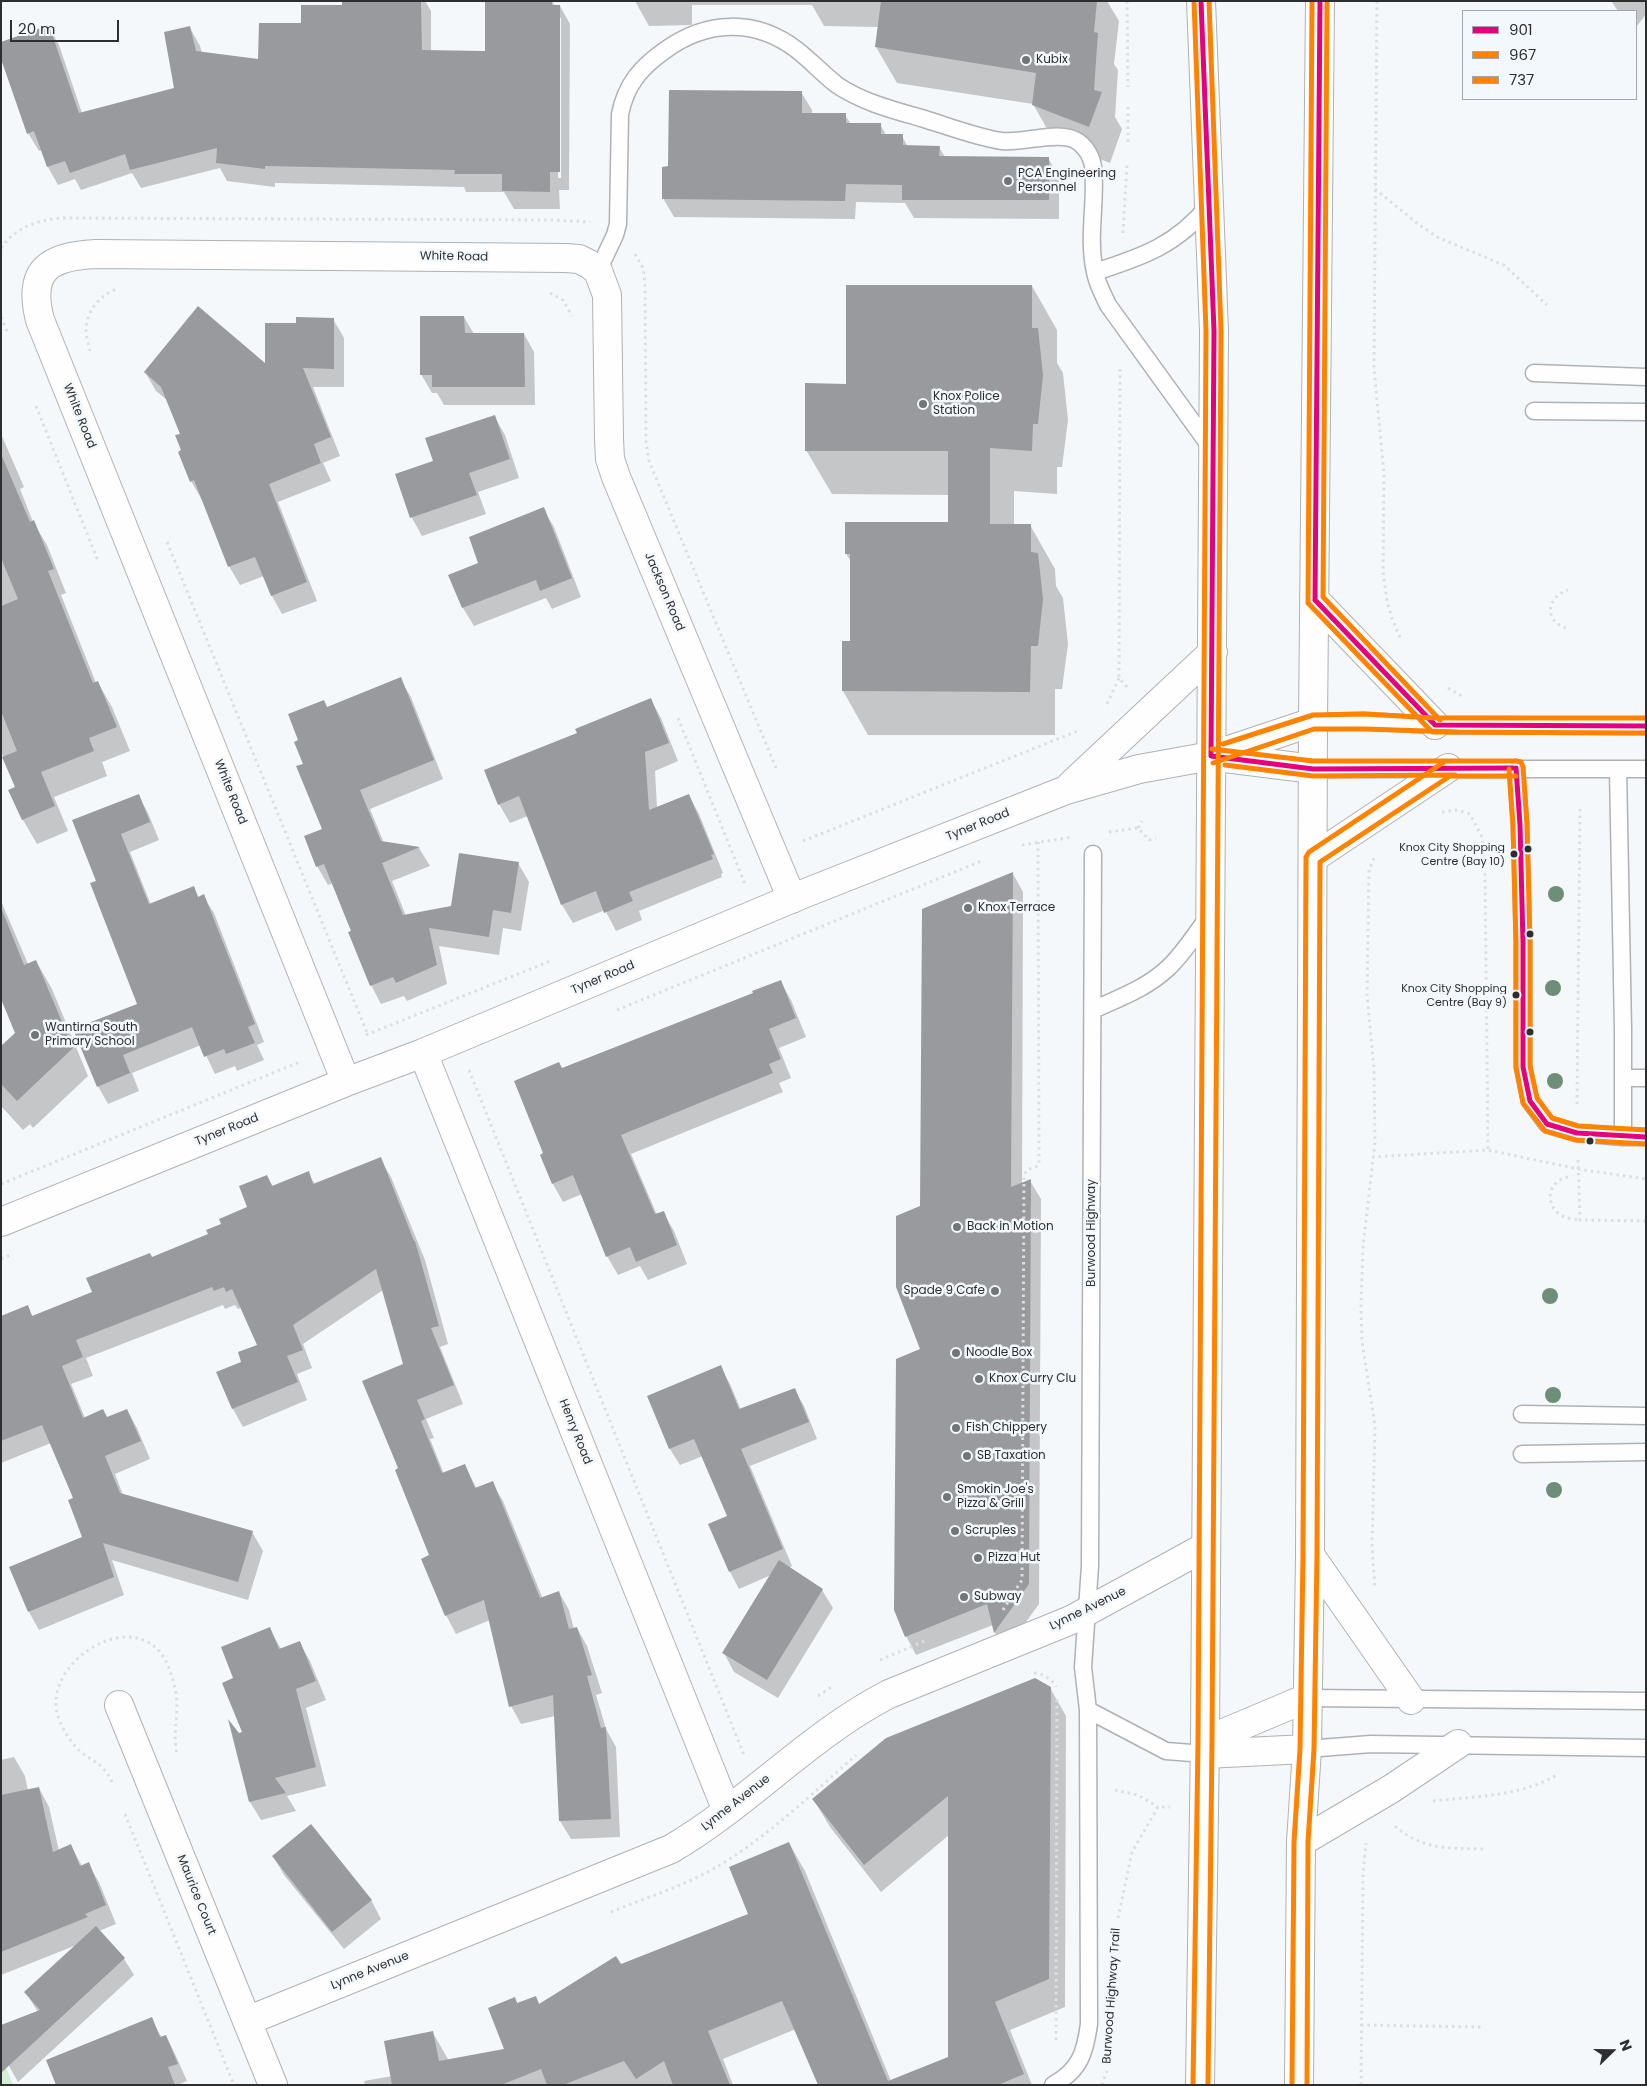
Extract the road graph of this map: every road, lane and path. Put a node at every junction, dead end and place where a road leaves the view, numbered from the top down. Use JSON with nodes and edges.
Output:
{"nodes":[{"id":1,"x":1127,"y":1,"type":"edge"},
{"id":2,"x":1201,"y":1,"type":"edge"},
{"id":3,"x":1377,"y":1,"type":"edge"},
{"id":4,"x":1321,"y":2,"type":"edge"},
{"id":5,"x":1128,"y":87,"type":"dead end"},
{"id":6,"x":1128,"y":107,"type":"dead end"},
{"id":7,"x":1128,"y":142,"type":"dead end"},
{"id":8,"x":1127,"y":165,"type":"dead end"},
{"id":9,"x":1375,"y":188,"type":"junction"},
{"id":10,"x":1210,"y":204,"type":"junction"},
{"id":11,"x":615,"y":235,"type":"junction"},
{"id":12,"x":1122,"y":242,"type":"dead end"},
{"id":13,"x":1,"y":248,"type":"edge"},
{"id":14,"x":598,"y":271,"type":"junction"},
{"id":15,"x":1095,"y":272,"type":"junction"},
{"id":16,"x":121,"y":288,"type":"dead end"},
{"id":17,"x":544,"y":292,"type":"dead end"},
{"id":18,"x":1547,"y":304,"type":"dead end"},
{"id":19,"x":573,"y":319,"type":"dead end"},
{"id":20,"x":91,"y":354,"type":"dead end"},
{"id":21,"x":1120,"y":359,"type":"dead end"},
{"id":22,"x":1534,"y":373,"type":"dead end"},
{"id":23,"x":1646,"y":377,"type":"edge"},
{"id":24,"x":1534,"y":411,"type":"dead end"},
{"id":25,"x":1646,"y":412,"type":"edge"},
{"id":26,"x":1214,"y":450,"type":"junction"},
{"id":27,"x":166,"y":538,"type":"dead end"},
{"id":28,"x":1568,"y":590,"type":"dead end"},
{"id":29,"x":1315,"y":600,"type":"junction"},
{"id":30,"x":1566,"y":628,"type":"dead end"},
{"id":31,"x":1405,"y":646,"type":"dead end"},
{"id":32,"x":1212,"y":652,"type":"junction"},
{"id":33,"x":1119,"y":678,"type":"junction"},
{"id":34,"x":1442,"y":684,"type":"dead end"},
{"id":35,"x":1130,"y":690,"type":"dead end"},
{"id":36,"x":1463,"y":697,"type":"dead end"},
{"id":37,"x":675,"y":710,"type":"dead end"},
{"id":38,"x":1104,"y":710,"type":"dead end"},
{"id":39,"x":1313,"y":722,"type":"junction"},
{"id":40,"x":1435,"y":724,"type":"junction"},
{"id":41,"x":1646,"y":726,"type":"edge"},
{"id":42,"x":1083,"y":729,"type":"dead end"},
{"id":43,"x":1211,"y":756,"type":"junction"},
{"id":44,"x":1448,"y":768,"type":"junction"},
{"id":45,"x":1516,"y":768,"type":"junction"},
{"id":46,"x":1313,"y":769,"type":"junction"},
{"id":47,"x":1618,"y":769,"type":"junction"},
{"id":48,"x":1646,"y":769,"type":"edge"},
{"id":49,"x":779,"y":776,"type":"dead end"},
{"id":50,"x":1066,"y":790,"type":"junction"},
{"id":51,"x":1580,"y":807,"type":"dead end"},
{"id":52,"x":1437,"y":813,"type":"dead end"},
{"id":53,"x":1142,"y":821,"type":"dead end"},
{"id":54,"x":1138,"y":828,"type":"junction"},
{"id":55,"x":802,"y":831,"type":"dead end"},
{"id":56,"x":1102,"y":833,"type":"dead end"},
{"id":57,"x":1074,"y":837,"type":"dead end"},
{"id":58,"x":1156,"y":838,"type":"dead end"},
{"id":59,"x":805,"y":840,"type":"junction"},
{"id":60,"x":800,"y":842,"type":"dead end"},
{"id":61,"x":1038,"y":842,"type":"junction"},
{"id":62,"x":1013,"y":848,"type":"dead end"},
{"id":63,"x":1376,"y":852,"type":"dead end"},
{"id":64,"x":1093,"y":854,"type":"dead end"},
{"id":65,"x":1313,"y":858,"type":"junction"},
{"id":66,"x":986,"y":860,"type":"dead end"},
{"id":67,"x":745,"y":884,"type":"dead end"},
{"id":68,"x":792,"y":899,"type":"junction"},
{"id":69,"x":1209,"y":915,"type":"junction"},
{"id":70,"x":1093,"y":1010,"type":"junction"},
{"id":71,"x":614,"y":1011,"type":"dead end"},
{"id":72,"x":368,"y":1035,"type":"dead end"},
{"id":73,"x":423,"y":1053,"type":"junction"},
{"id":74,"x":309,"y":1058,"type":"dead end"},
{"id":75,"x":478,"y":1067,"type":"dead end"},
{"id":76,"x":469,"y":1070,"type":"junction"},
{"id":77,"x":461,"y":1074,"type":"dead end"},
{"id":78,"x":1624,"y":1078,"type":"junction"},
{"id":79,"x":1646,"y":1078,"type":"edge"},
{"id":80,"x":346,"y":1082,"type":"junction"},
{"id":81,"x":1577,"y":1133,"type":"junction"},
{"id":82,"x":1646,"y":1137,"type":"edge"},
{"id":83,"x":1623,"y":1138,"type":"junction"},
{"id":84,"x":1488,"y":1150,"type":"junction"},
{"id":85,"x":1372,"y":1157,"type":"junction"},
{"id":86,"x":1578,"y":1169,"type":"junction"},
{"id":87,"x":1568,"y":1177,"type":"dead end"},
{"id":88,"x":1646,"y":1179,"type":"edge"},
{"id":89,"x":1,"y":1184,"type":"edge"},
{"id":90,"x":1580,"y":1220,"type":"junction"},
{"id":91,"x":1646,"y":1221,"type":"edge"},
{"id":92,"x":1,"y":1222,"type":"edge"},
{"id":93,"x":1522,"y":1414,"type":"dead end"},
{"id":94,"x":1646,"y":1416,"type":"edge"},
{"id":95,"x":1646,"y":1452,"type":"edge"},
{"id":96,"x":1522,"y":1454,"type":"dead end"},
{"id":97,"x":1205,"y":1547,"type":"junction"},
{"id":98,"x":1310,"y":1555,"type":"junction"},
{"id":99,"x":1376,"y":1596,"type":"dead end"},
{"id":100,"x":1002,"y":1611,"type":"dead end"},
{"id":101,"x":1087,"y":1613,"type":"junction"},
{"id":102,"x":1032,"y":1673,"type":"dead end"},
{"id":103,"x":1307,"y":1698,"type":"junction"},
{"id":104,"x":1410,"y":1700,"type":"junction"},
{"id":105,"x":1646,"y":1701,"type":"edge"},
{"id":106,"x":119,"y":1705,"type":"dead end"},
{"id":107,"x":1088,"y":1710,"type":"junction"},
{"id":108,"x":1458,"y":1744,"type":"junction"},
{"id":109,"x":1205,"y":1748,"type":"junction"},
{"id":110,"x":1646,"y":1748,"type":"edge"},
{"id":111,"x":1307,"y":1749,"type":"junction"},
{"id":112,"x":744,"y":1755,"type":"dead end"},
{"id":113,"x":1558,"y":1775,"type":"dead end"},
{"id":114,"x":1108,"y":1791,"type":"dead end"},
{"id":115,"x":1425,"y":1802,"type":"dead end"},
{"id":116,"x":1158,"y":1807,"type":"junction"},
{"id":117,"x":1170,"y":1807,"type":"dead end"},
{"id":118,"x":727,"y":1811,"type":"junction"},
{"id":119,"x":1368,"y":1840,"type":"dead end"},
{"id":120,"x":1301,"y":1842,"type":"junction"},
{"id":121,"x":1438,"y":1848,"type":"dead end"},
{"id":122,"x":1483,"y":1849,"type":"dead end"},
{"id":123,"x":1117,"y":1924,"type":"dead end"},
{"id":124,"x":247,"y":2021,"type":"junction"},
{"id":125,"x":1361,"y":2025,"type":"junction"},
{"id":126,"x":1484,"y":2027,"type":"dead end"},
{"id":127,"x":1081,"y":2060,"type":"junction"},
{"id":128,"x":1108,"y":2069,"type":"dead end"},
{"id":129,"x":1054,"y":2084,"type":"edge"},
{"id":130,"x":273,"y":2085,"type":"edge"},
{"id":131,"x":1076,"y":2085,"type":"edge"},
{"id":132,"x":1102,"y":2085,"type":"edge"},
{"id":133,"x":1200,"y":2085,"type":"edge"},
{"id":134,"x":1299,"y":2085,"type":"edge"},
{"id":135,"x":1361,"y":2085,"type":"edge"}],
"edges":[{"from":1,"to":5,"type":"path"},
{"from":2,"to":10,"type":"main road"},
{"from":3,"to":9,"type":"path"},
{"from":4,"to":29,"type":"main road"},
{"from":6,"to":7,"type":"path"},
{"from":8,"to":12,"type":"path"},
{"from":9,"to":18,"type":"path"},
{"from":9,"to":31,"type":"path"},
{"from":10,"to":15,"type":"lane"},
{"from":10,"to":26,"type":"main road"},
{"from":11,"to":13,"type":"path"},
{"from":11,"to":14,"type":"lane"},
{"from":11,"to":15,"type":"lane"},
{"from":11,"to":49,"type":"path"},
{"from":14,"to":68,"type":"main road","name":"Jackson Road"},
{"from":14,"to":80,"type":"main road","name":"White Road"},
{"from":15,"to":26,"type":"lane"},
{"from":16,"to":20,"type":"path"},
{"from":17,"to":19,"type":"path"},
{"from":21,"to":33,"type":"path"},
{"from":22,"to":23,"type":"lane"},
{"from":24,"to":25,"type":"lane"},
{"from":26,"to":32,"type":"main road"},
{"from":27,"to":72,"type":"path"},
{"from":28,"to":30,"type":"path"},
{"from":29,"to":39,"type":"main road"},
{"from":29,"to":40,"type":"main road"},
{"from":32,"to":43,"type":"main road"},
{"from":32,"to":50,"type":"main road"},
{"from":33,"to":35,"type":"path"},
{"from":33,"to":38,"type":"path"},
{"from":34,"to":36,"type":"path"},
{"from":37,"to":67,"type":"path"},
{"from":39,"to":40,"type":"lane"},
{"from":39,"to":43,"type":"main road","name":"Tyner Road"},
{"from":39,"to":46,"type":"main road"},
{"from":40,"to":41,"type":"lane"},
{"from":42,"to":59,"type":"path"},
{"from":43,"to":46,"type":"main road","name":"Tyner Road"},
{"from":43,"to":50,"type":"main road","name":"Tyner Road"},
{"from":43,"to":69,"type":"main road"},
{"from":44,"to":45,"type":"lane"},
{"from":44,"to":46,"type":"lane"},
{"from":44,"to":65,"type":"main road"},
{"from":45,"to":47,"type":"lane"},
{"from":45,"to":81,"type":"lane"},
{"from":46,"to":65,"type":"main road"},
{"from":47,"to":48,"type":"lane"},
{"from":47,"to":78,"type":"lane"},
{"from":50,"to":68,"type":"main road","name":"Tyner Road"},
{"from":51,"to":81,"type":"path"},
{"from":52,"to":84,"type":"path"},
{"from":53,"to":54,"type":"path"},
{"from":54,"to":56,"type":"path"},
{"from":54,"to":58,"type":"path"},
{"from":55,"to":59,"type":"path"},
{"from":57,"to":61,"type":"path"},
{"from":59,"to":60,"type":"path"},
{"from":61,"to":62,"type":"path"},
{"from":61,"to":100,"type":"path"},
{"from":63,"to":85,"type":"path"},
{"from":64,"to":70,"type":"lane","name":"Burwood Highway"},
{"from":65,"to":98,"type":"main road"},
{"from":66,"to":71,"type":"path"},
{"from":68,"to":73,"type":"main road","name":"Tyner Road"},
{"from":69,"to":70,"type":"lane"},
{"from":69,"to":97,"type":"main road"},
{"from":70,"to":101,"type":"lane","name":"Burwood Highway"},
{"from":73,"to":80,"type":"main road","name":"Tyner Road"},
{"from":73,"to":118,"type":"main road","name":"Henry Road"},
{"from":74,"to":89,"type":"path"},
{"from":75,"to":76,"type":"path"},
{"from":76,"to":77,"type":"path"},
{"from":76,"to":112,"type":"path"},
{"from":78,"to":79,"type":"lane"},
{"from":78,"to":83,"type":"lane"},
{"from":80,"to":92,"type":"main road","name":"Tyner Road"},
{"from":81,"to":83,"type":"lane"},
{"from":81,"to":86,"type":"path"},
{"from":82,"to":83,"type":"lane"},
{"from":84,"to":85,"type":"path"},
{"from":84,"to":86,"type":"path"},
{"from":85,"to":99,"type":"path"},
{"from":86,"to":88,"type":"path"},
{"from":86,"to":90,"type":"path"},
{"from":87,"to":90,"type":"path"},
{"from":90,"to":91,"type":"path"},
{"from":93,"to":94,"type":"lane"},
{"from":95,"to":96,"type":"lane"},
{"from":97,"to":101,"type":"main road","name":"Lynne Avenue"},
{"from":97,"to":109,"type":"main road"},
{"from":98,"to":103,"type":"main road"},
{"from":98,"to":104,"type":"main road"},
{"from":101,"to":107,"type":"lane","name":"Burwood Highway"},
{"from":101,"to":118,"type":"main road","name":"Lynne Avenue"},
{"from":102,"to":129,"type":"path"},
{"from":103,"to":104,"type":"lane"},
{"from":103,"to":109,"type":"main road"},
{"from":103,"to":111,"type":"main road"},
{"from":104,"to":105,"type":"lane"},
{"from":106,"to":124,"type":"main road","name":"Maurice Court"},
{"from":107,"to":109,"type":"lane"},
{"from":107,"to":127,"type":"lane","name":"Burwood Highway"},
{"from":108,"to":110,"type":"lane"},
{"from":108,"to":111,"type":"lane"},
{"from":108,"to":120,"type":"main road"},
{"from":109,"to":111,"type":"main road"},
{"from":109,"to":133,"type":"main road"},
{"from":111,"to":120,"type":"main road"},
{"from":113,"to":115,"type":"path"},
{"from":114,"to":116,"type":"path"},
{"from":116,"to":117,"type":"path"},
{"from":116,"to":123,"type":"path","name":"Burwood Highway Trail"},
{"from":118,"to":124,"type":"main road","name":"Lynne Avenue"},
{"from":119,"to":125,"type":"path"},
{"from":120,"to":134,"type":"main road"},
{"from":121,"to":122,"type":"path"},
{"from":124,"to":130,"type":"main road","name":"Maurice Court"},
{"from":125,"to":126,"type":"path"},
{"from":125,"to":135,"type":"path"},
{"from":127,"to":129,"type":"lane"},
{"from":127,"to":131,"type":"lane","name":"Burwood Highway"},
{"from":128,"to":132,"type":"path","name":"Burwood Highway Trail"}]}
